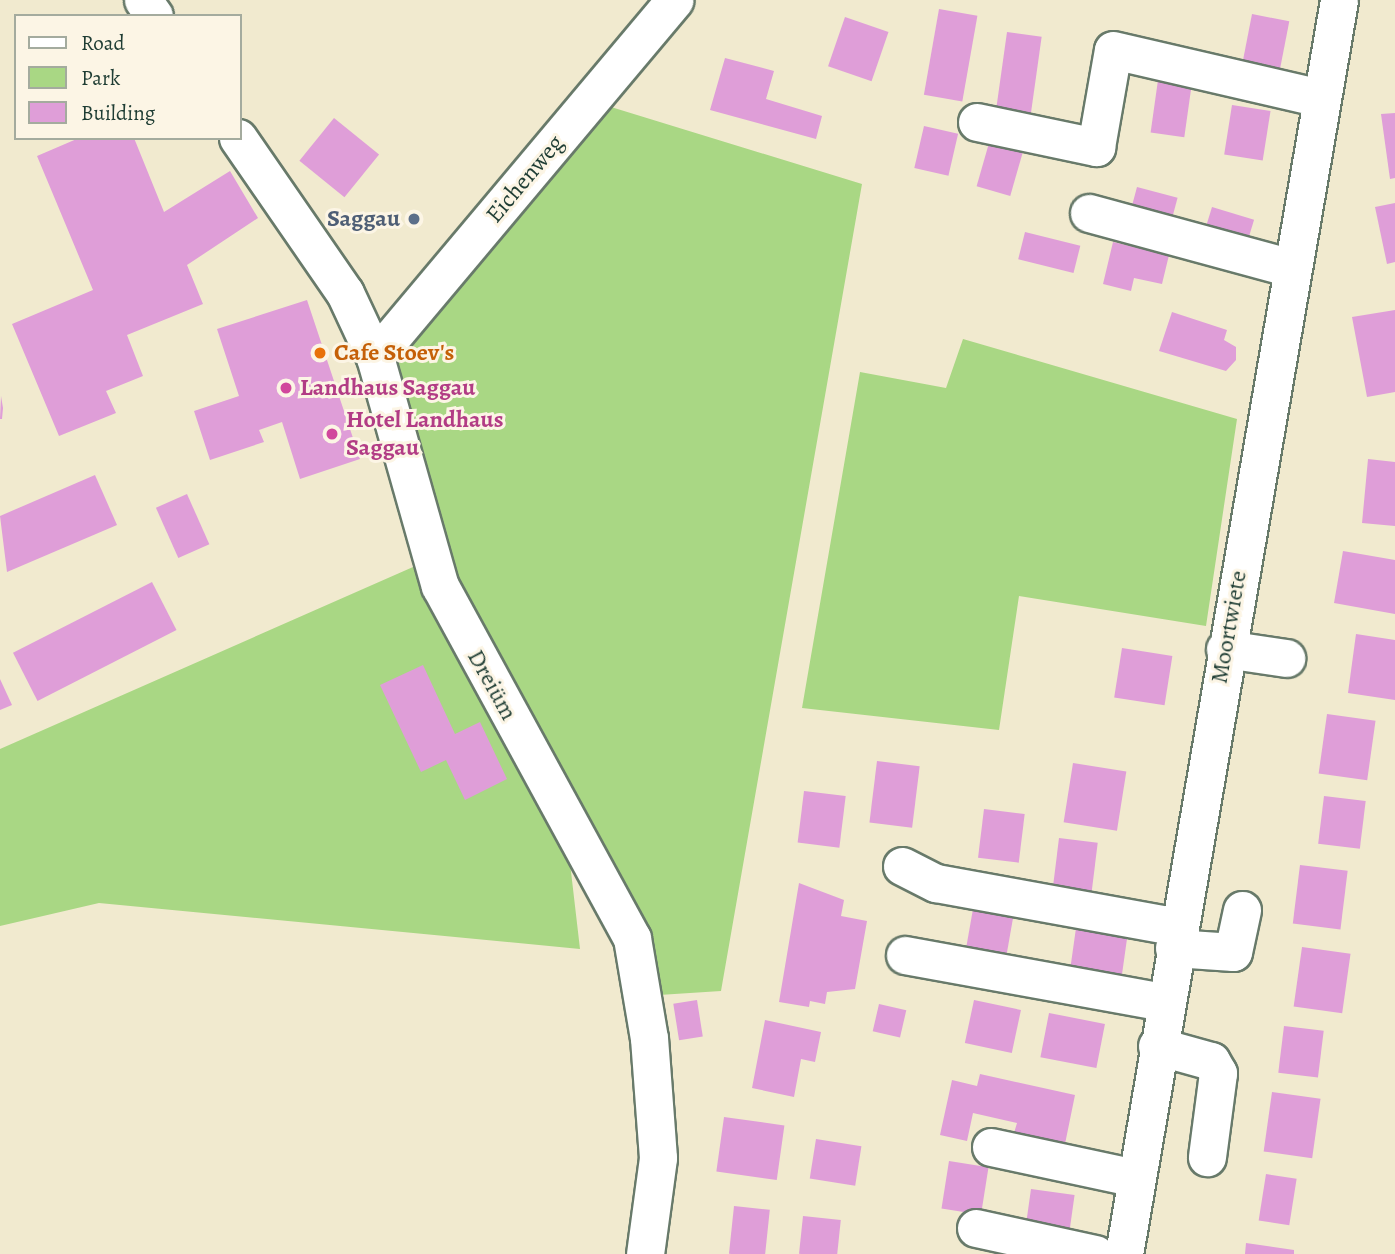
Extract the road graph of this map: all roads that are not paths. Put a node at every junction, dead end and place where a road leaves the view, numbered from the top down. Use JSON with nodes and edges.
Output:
{"nodes":[{"id":1,"x":675,"y":0,"type":"edge"},
{"id":2,"x":1339,"y":0,"type":"edge"},
{"id":3,"x":1321,"y":98,"type":"junction"},
{"id":4,"x":977,"y":122,"type":"dead end"},
{"id":5,"x":239,"y":140,"type":"edge"},
{"id":6,"x":1089,"y":213,"type":"dead end"},
{"id":7,"x":1291,"y":268,"type":"junction"},
{"id":8,"x":375,"y":357,"type":"junction"},
{"id":9,"x":1225,"y":649,"type":"junction"},
{"id":10,"x":1286,"y":658,"type":"dead end"},
{"id":11,"x":902,"y":866,"type":"dead end"},
{"id":12,"x":1242,"y":910,"type":"dead end"},
{"id":13,"x":1175,"y":938,"type":"junction"},
{"id":14,"x":905,"y":955,"type":"dead end"},
{"id":15,"x":1164,"y":1002,"type":"junction"},
{"id":16,"x":1157,"y":1046,"type":"junction"},
{"id":17,"x":991,"y":1147,"type":"dead end"},
{"id":18,"x":1207,"y":1157,"type":"dead end"},
{"id":19,"x":1136,"y":1178,"type":"junction"},
{"id":20,"x":976,"y":1228,"type":"dead end"},
{"id":21,"x":645,"y":1254,"type":"edge"},
{"id":22,"x":1095,"y":1254,"type":"edge"},
{"id":23,"x":1124,"y":1254,"type":"edge"}],
"edges":[{"from":1,"to":8,"type":"street","name":"Eichenweg"},
{"from":2,"to":3,"type":"street","name":"Moortwiete"},
{"from":3,"to":4,"type":"street"},
{"from":3,"to":7,"type":"street","name":"Moortwiete"},
{"from":5,"to":8,"type":"street","name":"Dreiüm"},
{"from":6,"to":7,"type":"street"},
{"from":7,"to":9,"type":"street","name":"Moortwiete"},
{"from":8,"to":21,"type":"street","name":"Dreiüm"},
{"from":9,"to":10,"type":"street"},
{"from":9,"to":13,"type":"street","name":"Moortwiete"},
{"from":11,"to":13,"type":"street"},
{"from":12,"to":13,"type":"street"},
{"from":13,"to":15,"type":"street","name":"Moortwiete"},
{"from":14,"to":15,"type":"street"},
{"from":15,"to":16,"type":"street","name":"Moortwiete"},
{"from":16,"to":18,"type":"street"},
{"from":16,"to":19,"type":"street","name":"Moortwiete"},
{"from":17,"to":19,"type":"street"},
{"from":19,"to":23,"type":"street","name":"Moortwiete"},
{"from":20,"to":22,"type":"street"}]}
